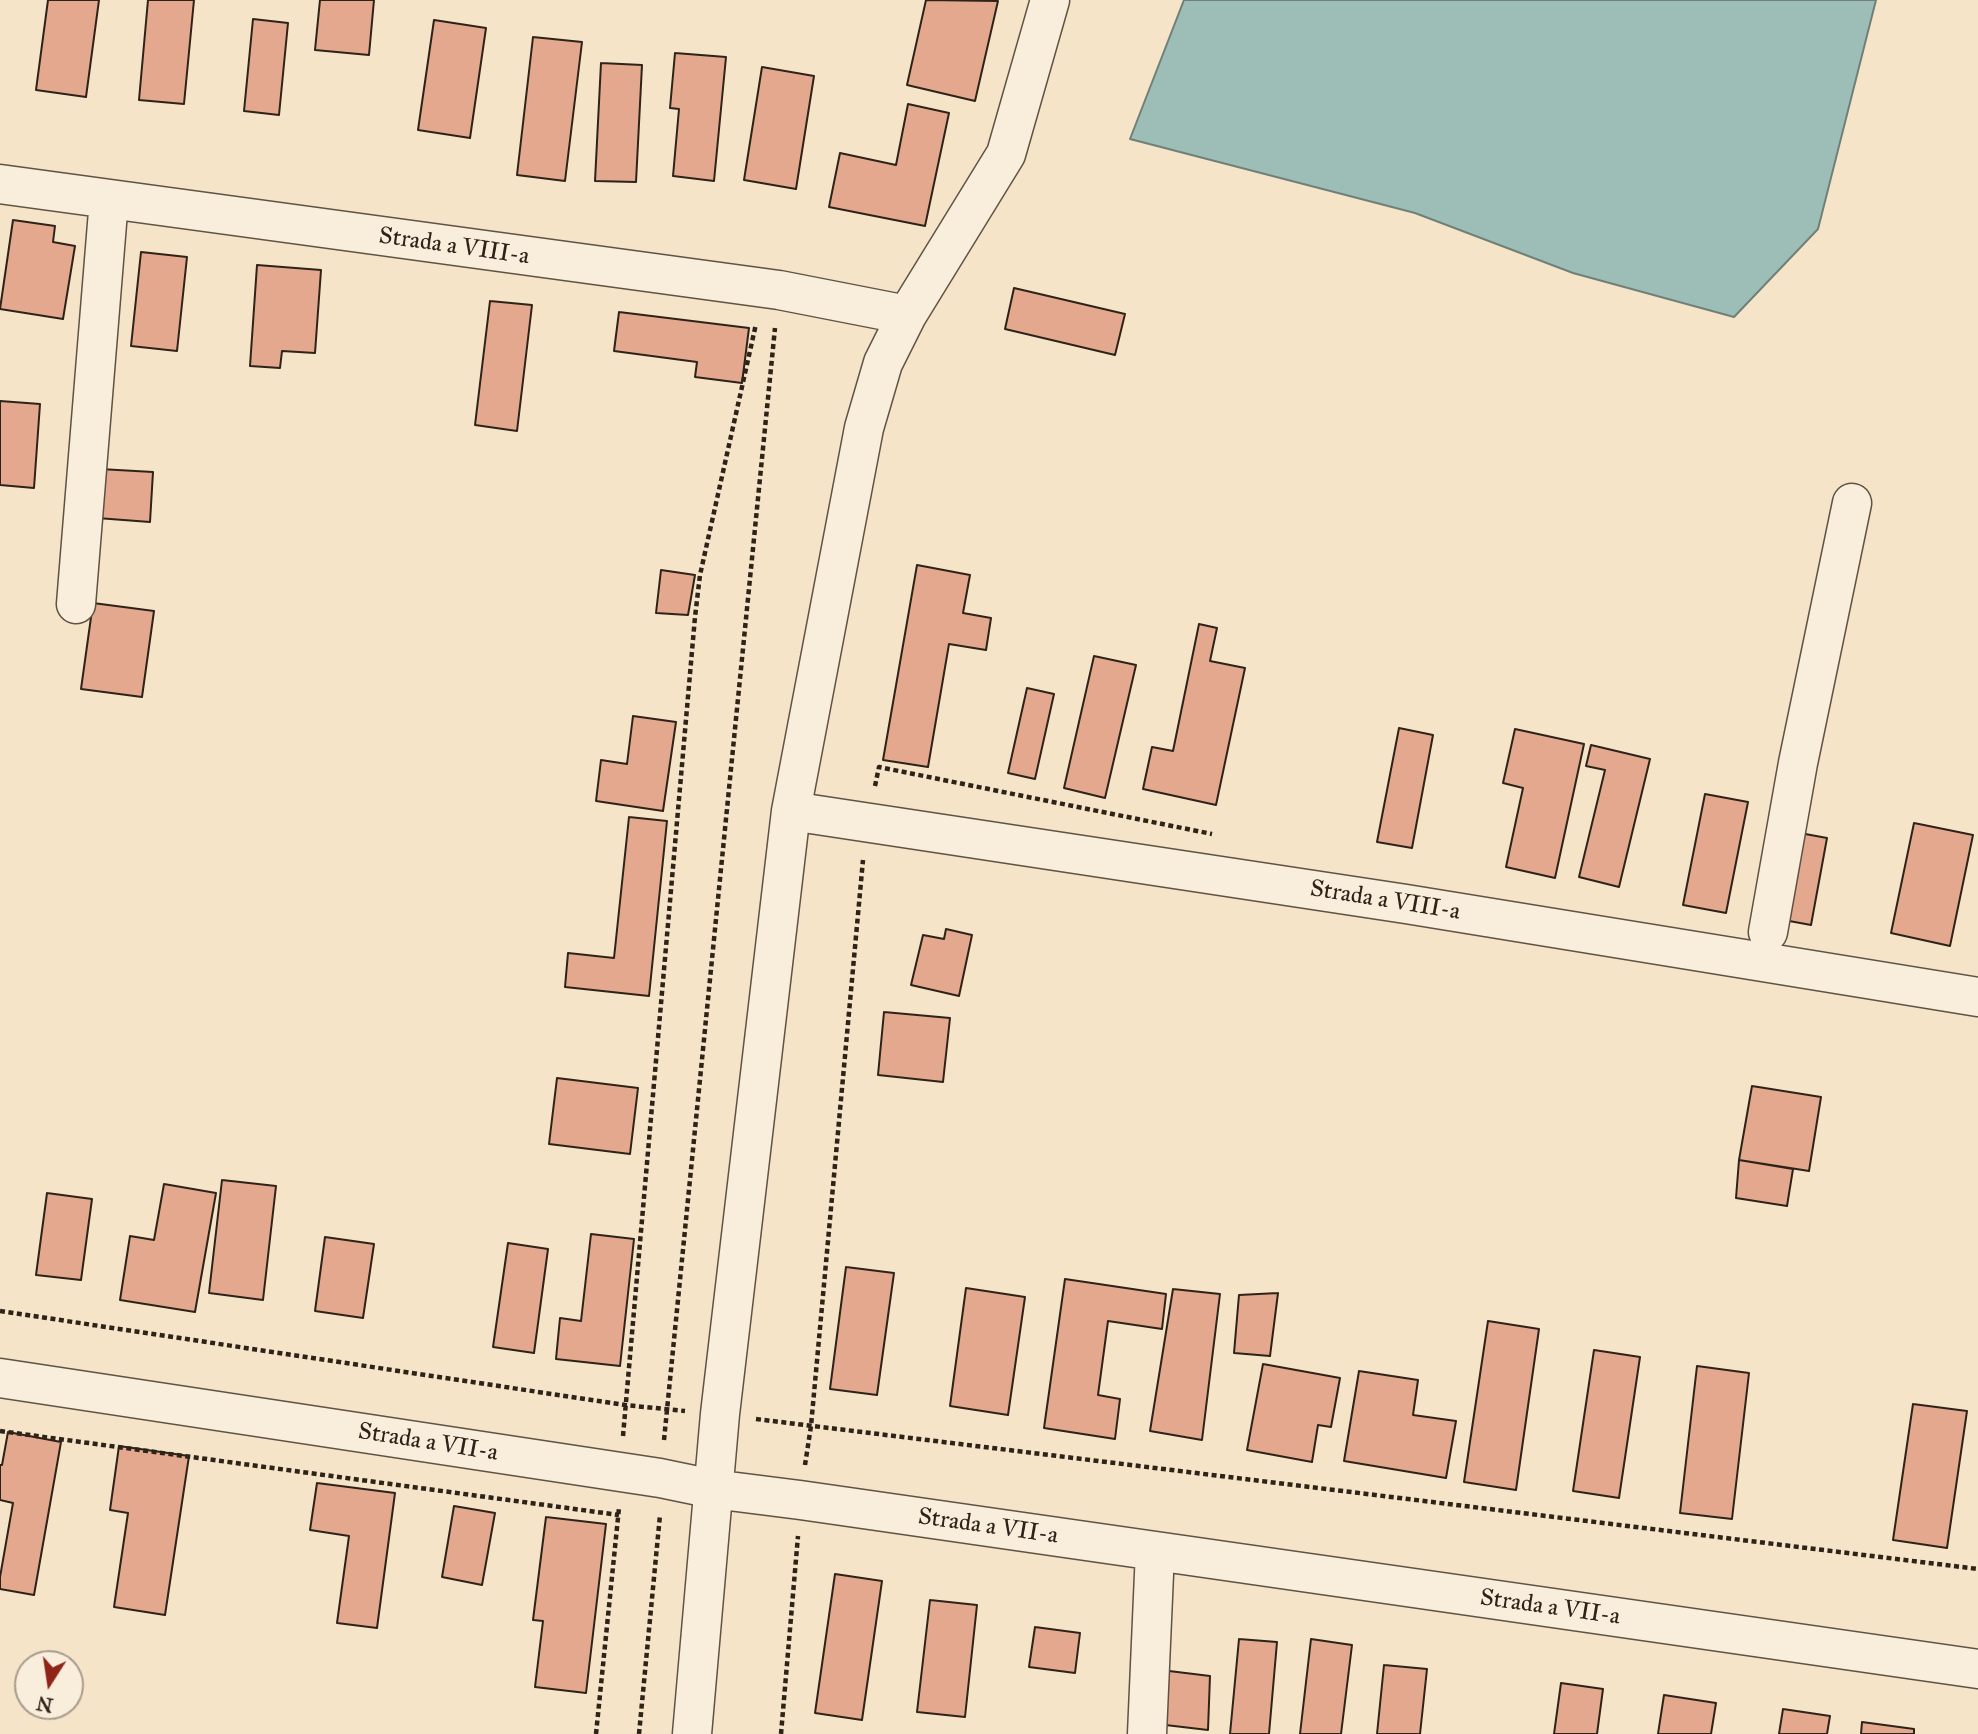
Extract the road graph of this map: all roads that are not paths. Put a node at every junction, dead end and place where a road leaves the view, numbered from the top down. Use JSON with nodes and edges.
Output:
{"nodes":[{"id":1,"x":1050,"y":0,"type":"edge"},
{"id":2,"x":0,"y":184,"type":"edge"},
{"id":3,"x":109,"y":199,"type":"junction"},
{"id":4,"x":907,"y":315,"type":"junction"},
{"id":5,"x":1852,"y":503,"type":"dead end"},
{"id":6,"x":76,"y":604,"type":"dead end"},
{"id":7,"x":791,"y":811,"type":"junction"},
{"id":8,"x":1768,"y":932,"type":"dead end"},
{"id":9,"x":1978,"y":997,"type":"edge"},
{"id":10,"x":0,"y":1378,"type":"edge"},
{"id":11,"x":713,"y":1489,"type":"junction"},
{"id":12,"x":1155,"y":1551,"type":"junction"},
{"id":13,"x":1978,"y":1669,"type":"edge"},
{"id":14,"x":692,"y":1734,"type":"edge"},
{"id":15,"x":1147,"y":1734,"type":"edge"}],
"edges":[{"from":1,"to":4,"type":"street"},
{"from":2,"to":3,"type":"street","name":"Strada a VIII-a"},
{"from":3,"to":4,"type":"street","name":"Strada a VIII-a"},
{"from":3,"to":6,"type":"street"},
{"from":4,"to":7,"type":"street"},
{"from":5,"to":8,"type":"street"},
{"from":7,"to":9,"type":"street","name":"Strada a VIII-a"},
{"from":7,"to":11,"type":"street"},
{"from":10,"to":11,"type":"street","name":"Strada a VII-a"},
{"from":11,"to":12,"type":"street","name":"Strada a VII-a"},
{"from":11,"to":14,"type":"street"},
{"from":12,"to":13,"type":"street","name":"Strada a VII-a"},
{"from":12,"to":15,"type":"street"}]}
